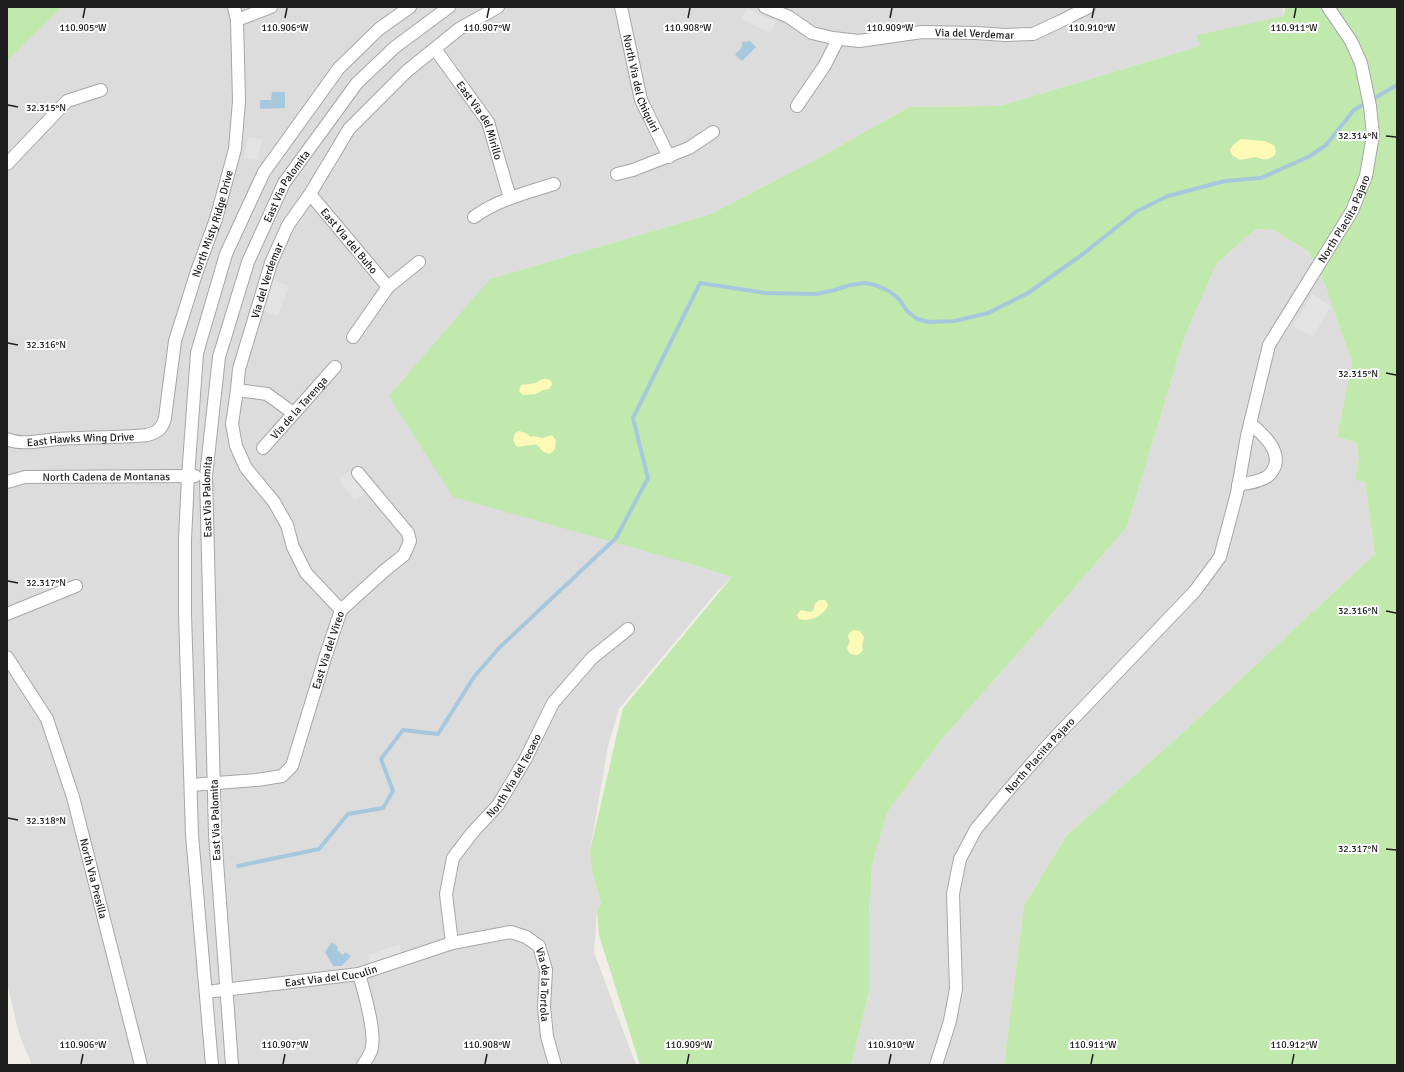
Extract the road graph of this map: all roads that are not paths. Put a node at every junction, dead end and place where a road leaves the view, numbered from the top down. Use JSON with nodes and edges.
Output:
{"nodes":[{"id":1,"x":234,"y":7,"type":"edge"},
{"id":2,"x":271,"y":7,"type":"edge"},
{"id":3,"x":410,"y":7,"type":"edge"},
{"id":4,"x":449,"y":7,"type":"edge"},
{"id":5,"x":498,"y":7,"type":"edge"},
{"id":6,"x":621,"y":7,"type":"edge"},
{"id":7,"x":765,"y":7,"type":"edge"},
{"id":8,"x":1089,"y":7,"type":"edge"},
{"id":9,"x":1328,"y":7,"type":"edge"},
{"id":10,"x":237,"y":20,"type":"junction"},
{"id":11,"x":838,"y":39,"type":"junction"},
{"id":12,"x":435,"y":49,"type":"junction"},
{"id":13,"x":101,"y":90,"type":"dead end"},
{"id":14,"x":797,"y":106,"type":"dead end"},
{"id":15,"x":713,"y":132,"type":"dead end"},
{"id":16,"x":669,"y":157,"type":"junction"},
{"id":17,"x":7,"y":164,"type":"edge"},
{"id":18,"x":616,"y":174,"type":"dead end"},
{"id":19,"x":554,"y":184,"type":"dead end"},
{"id":20,"x":310,"y":194,"type":"junction"},
{"id":21,"x":510,"y":198,"type":"junction"},
{"id":22,"x":474,"y":217,"type":"dead end"},
{"id":23,"x":419,"y":262,"type":"dead end"},
{"id":24,"x":388,"y":287,"type":"junction"},
{"id":25,"x":353,"y":337,"type":"dead end"},
{"id":26,"x":335,"y":367,"type":"dead end"},
{"id":27,"x":238,"y":390,"type":"junction"},
{"id":28,"x":293,"y":413,"type":"junction"},
{"id":29,"x":1250,"y":423,"type":"junction"},
{"id":30,"x":154,"y":434,"type":"joint"},
{"id":31,"x":7,"y":439,"type":"edge"},
{"id":32,"x":263,"y":448,"type":"dead end"},
{"id":33,"x":358,"y":473,"type":"dead end"},
{"id":34,"x":206,"y":476,"type":"junction"},
{"id":35,"x":188,"y":477,"type":"junction"},
{"id":36,"x":7,"y":482,"type":"edge"},
{"id":37,"x":1238,"y":485,"type":"junction"},
{"id":38,"x":76,"y":586,"type":"dead end"},
{"id":39,"x":341,"y":610,"type":"junction"},
{"id":40,"x":7,"y":614,"type":"edge"},
{"id":41,"x":628,"y":629,"type":"dead end"},
{"id":42,"x":7,"y":657,"type":"edge"},
{"id":43,"x":214,"y":784,"type":"junction"},
{"id":44,"x":191,"y":785,"type":"junction"},
{"id":45,"x":452,"y":942,"type":"junction"},
{"id":46,"x":358,"y":974,"type":"junction"},
{"id":47,"x":226,"y":990,"type":"junction"},
{"id":48,"x":206,"y":992,"type":"junction"},
{"id":49,"x":141,"y":1065,"type":"edge"},
{"id":50,"x":212,"y":1065,"type":"edge"},
{"id":51,"x":232,"y":1065,"type":"edge"},
{"id":52,"x":363,"y":1065,"type":"edge"},
{"id":53,"x":554,"y":1065,"type":"edge"},
{"id":54,"x":936,"y":1065,"type":"edge"}],
"edges":[{"from":1,"to":10,"type":"street","name":"North Misty Ridge Drive"},
{"from":2,"to":10,"type":"street"},
{"from":3,"to":35,"type":"street","name":"East Via Palomita"},
{"from":4,"to":34,"type":"street","name":"East Via Palomita"},
{"from":5,"to":12,"type":"street","name":"Via del Verdemar"},
{"from":6,"to":16,"type":"street","name":"North Via del Chiquiri"},
{"from":7,"to":11,"type":"street","name":"Via del Verdemar"},
{"from":8,"to":11,"type":"street","name":"Via del Verdemar"},
{"from":9,"to":29,"type":"street","name":"North Placiita Pajaro"},
{"from":10,"to":30,"type":"street","name":"North Misty Ridge Drive"},
{"from":11,"to":14,"type":"street"},
{"from":12,"to":20,"type":"street","name":"Via del Verdemar"},
{"from":12,"to":21,"type":"street","name":"East Via del Mirillo"},
{"from":13,"to":17,"type":"street"},
{"from":15,"to":16,"type":"street"},
{"from":16,"to":18,"type":"street"},
{"from":19,"to":21,"type":"street"},
{"from":20,"to":24,"type":"street","name":"East Via del Buho"},
{"from":20,"to":27,"type":"street","name":"Via del Verdemar"},
{"from":21,"to":22,"type":"street"},
{"from":23,"to":24,"type":"street"},
{"from":24,"to":25,"type":"street"},
{"from":26,"to":28,"type":"street","name":"Via de la Tarenga"},
{"from":27,"to":28,"type":"street"},
{"from":27,"to":39,"type":"street","name":"Via del Verdemar"},
{"from":28,"to":32,"type":"street","name":"Via de la Tarenga"},
{"from":29,"to":37,"type":"street","name":"North Placiita Pajaro"},
{"from":29,"to":37,"type":"street"},
{"from":30,"to":31,"type":"street","name":"East Hawks Wing Drive"},
{"from":33,"to":39,"type":"street","name":"East Via del Vireo"},
{"from":34,"to":35,"type":"street","name":"North Cadena de Montanas"},
{"from":34,"to":43,"type":"street","name":"East Via Palomita"},
{"from":35,"to":36,"type":"street","name":"North Cadena de Montanas"},
{"from":35,"to":44,"type":"street","name":"East Via Palomita"},
{"from":37,"to":54,"type":"street","name":"North Placiita Pajaro"},
{"from":38,"to":40,"type":"street"},
{"from":39,"to":43,"type":"street","name":"East Via del Vireo"},
{"from":41,"to":45,"type":"street","name":"North Via del Tecaco"},
{"from":42,"to":49,"type":"street","name":"North Via Presilla"},
{"from":43,"to":44,"type":"street","name":"East Via del Vireo"},
{"from":43,"to":47,"type":"street","name":"East Via Palomita"},
{"from":44,"to":48,"type":"street","name":"East Via Palomita"},
{"from":45,"to":46,"type":"street","name":"East Via del Cuculin"},
{"from":45,"to":53,"type":"street","name":"Via de la Tortola"},
{"from":46,"to":47,"type":"street","name":"East Via del Cuculin"},
{"from":46,"to":52,"type":"street"},
{"from":47,"to":48,"type":"street","name":"East Via del Cuculin"},
{"from":47,"to":51,"type":"street","name":"East Via Palomita"},
{"from":48,"to":50,"type":"street","name":"East Via Palomita"}]}
